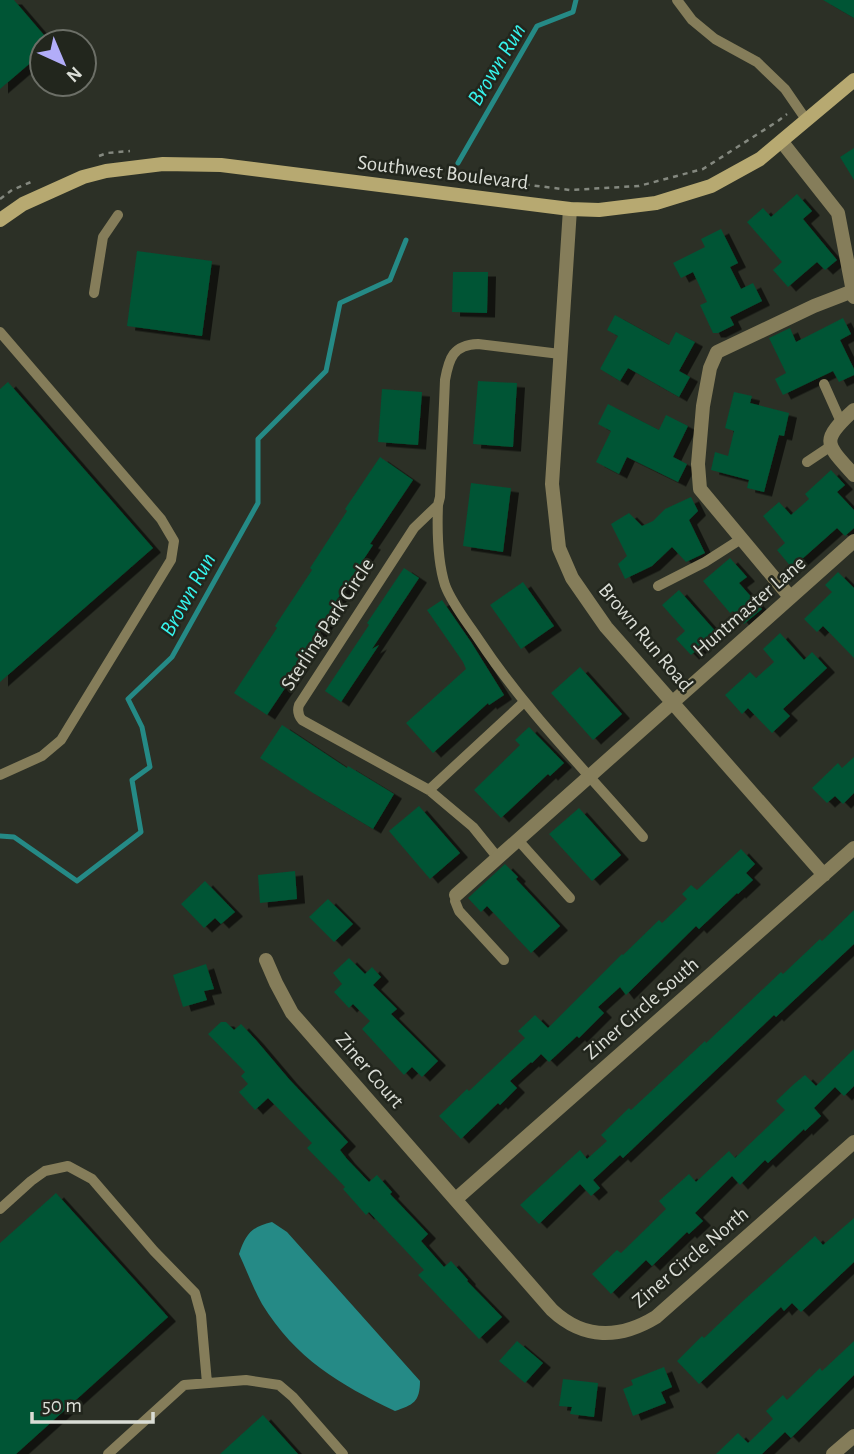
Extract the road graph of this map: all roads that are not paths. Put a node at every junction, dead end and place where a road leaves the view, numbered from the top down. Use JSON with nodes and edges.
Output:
{"nodes":[{"id":1,"x":677,"y":0,"type":"edge"},
{"id":2,"x":854,"y":80,"type":"edge"},
{"id":3,"x":807,"y":121,"type":"junction"},
{"id":4,"x":782,"y":142,"type":"junction"},
{"id":5,"x":570,"y":209,"type":"junction"},
{"id":6,"x":118,"y":215,"type":"dead end"},
{"id":7,"x":0,"y":220,"type":"edge"},
{"id":8,"x":849,"y":244,"type":"edge"},
{"id":9,"x":94,"y":293,"type":"dead end"},
{"id":10,"x":853,"y":294,"type":"edge"},
{"id":11,"x":0,"y":332,"type":"edge"},
{"id":12,"x":560,"y":354,"type":"junction"},
{"id":13,"x":824,"y":384,"type":"dead end"},
{"id":14,"x":854,"y":410,"type":"edge"},
{"id":15,"x":841,"y":422,"type":"junction"},
{"id":16,"x":831,"y":446,"type":"junction"},
{"id":17,"x":807,"y":462,"type":"dead end"},
{"id":18,"x":854,"y":475,"type":"edge"},
{"id":19,"x":438,"y":505,"type":"junction"},
{"id":20,"x":741,"y":539,"type":"junction"},
{"id":21,"x":854,"y":541,"type":"edge"},
{"id":22,"x":658,"y":586,"type":"dead end"},
{"id":23,"x":790,"y":597,"type":"junction"},
{"id":24,"x":524,"y":702,"type":"junction"},
{"id":25,"x":672,"y":702,"type":"junction"},
{"id":26,"x":0,"y":775,"type":"edge"},
{"id":27,"x":589,"y":776,"type":"junction"},
{"id":28,"x":429,"y":790,"type":"junction"},
{"id":29,"x":643,"y":837,"type":"dead end"},
{"id":30,"x":518,"y":840,"type":"junction"},
{"id":31,"x":854,"y":848,"type":"edge"},
{"id":32,"x":498,"y":858,"type":"junction"},
{"id":33,"x":824,"y":875,"type":"junction"},
{"id":34,"x":456,"y":895,"type":"joint"},
{"id":35,"x":570,"y":898,"type":"dead end"},
{"id":36,"x":266,"y":960,"type":"dead end"},
{"id":37,"x":504,"y":960,"type":"dead end"},
{"id":38,"x":854,"y":1142,"type":"edge"},
{"id":39,"x":456,"y":1199,"type":"junction"},
{"id":40,"x":0,"y":1209,"type":"edge"},
{"id":41,"x":207,"y":1383,"type":"junction"},
{"id":42,"x":854,"y":1436,"type":"edge"},
{"id":43,"x":108,"y":1454,"type":"edge"},
{"id":44,"x":343,"y":1454,"type":"edge"},
{"id":45,"x":834,"y":1454,"type":"edge"}],
"edges":[{"from":1,"to":3,"type":"lane"},
{"from":2,"to":3,"type":"street","name":"Southwest Boulevard"},
{"from":3,"to":4,"type":"street","name":"Southwest Boulevard"},
{"from":4,"to":5,"type":"street","name":"Southwest Boulevard"},
{"from":4,"to":8,"type":"street"},
{"from":5,"to":7,"type":"street","name":"Southwest Boulevard"},
{"from":5,"to":12,"type":"street","name":"Brown Run Road"},
{"from":6,"to":9,"type":"lane"},
{"from":8,"to":10,"type":"street"},
{"from":10,"to":20,"type":"street"},
{"from":11,"to":26,"type":"lane"},
{"from":12,"to":19,"type":"lane"},
{"from":12,"to":25,"type":"street","name":"Brown Run Road"},
{"from":13,"to":15,"type":"lane"},
{"from":14,"to":15,"type":"street"},
{"from":15,"to":16,"type":"street"},
{"from":16,"to":17,"type":"lane"},
{"from":16,"to":18,"type":"street"},
{"from":19,"to":24,"type":"lane"},
{"from":19,"to":28,"type":"lane","name":"Sterling Park Circle"},
{"from":20,"to":22,"type":"lane"},
{"from":20,"to":23,"type":"street"},
{"from":21,"to":23,"type":"street","name":"Huntmaster Lane"},
{"from":23,"to":25,"type":"street","name":"Huntmaster Lane"},
{"from":24,"to":27,"type":"lane"},
{"from":24,"to":28,"type":"lane"},
{"from":25,"to":27,"type":"street"},
{"from":25,"to":33,"type":"street","name":"Brown Run Road"},
{"from":27,"to":29,"type":"lane"},
{"from":27,"to":30,"type":"street"},
{"from":28,"to":32,"type":"lane","name":"Sterling Park Circle"},
{"from":30,"to":32,"type":"street"},
{"from":30,"to":35,"type":"lane"},
{"from":31,"to":33,"type":"street","name":"Ziner Circle South"},
{"from":32,"to":34,"type":"street"},
{"from":33,"to":39,"type":"street","name":"Ziner Circle South"},
{"from":34,"to":37,"type":"lane"},
{"from":36,"to":39,"type":"street","name":"Ziner Court"},
{"from":38,"to":39,"type":"street","name":"Ziner Circle North"},
{"from":40,"to":41,"type":"lane"},
{"from":41,"to":43,"type":"lane"},
{"from":41,"to":44,"type":"lane"},
{"from":42,"to":45,"type":"street"}]}
